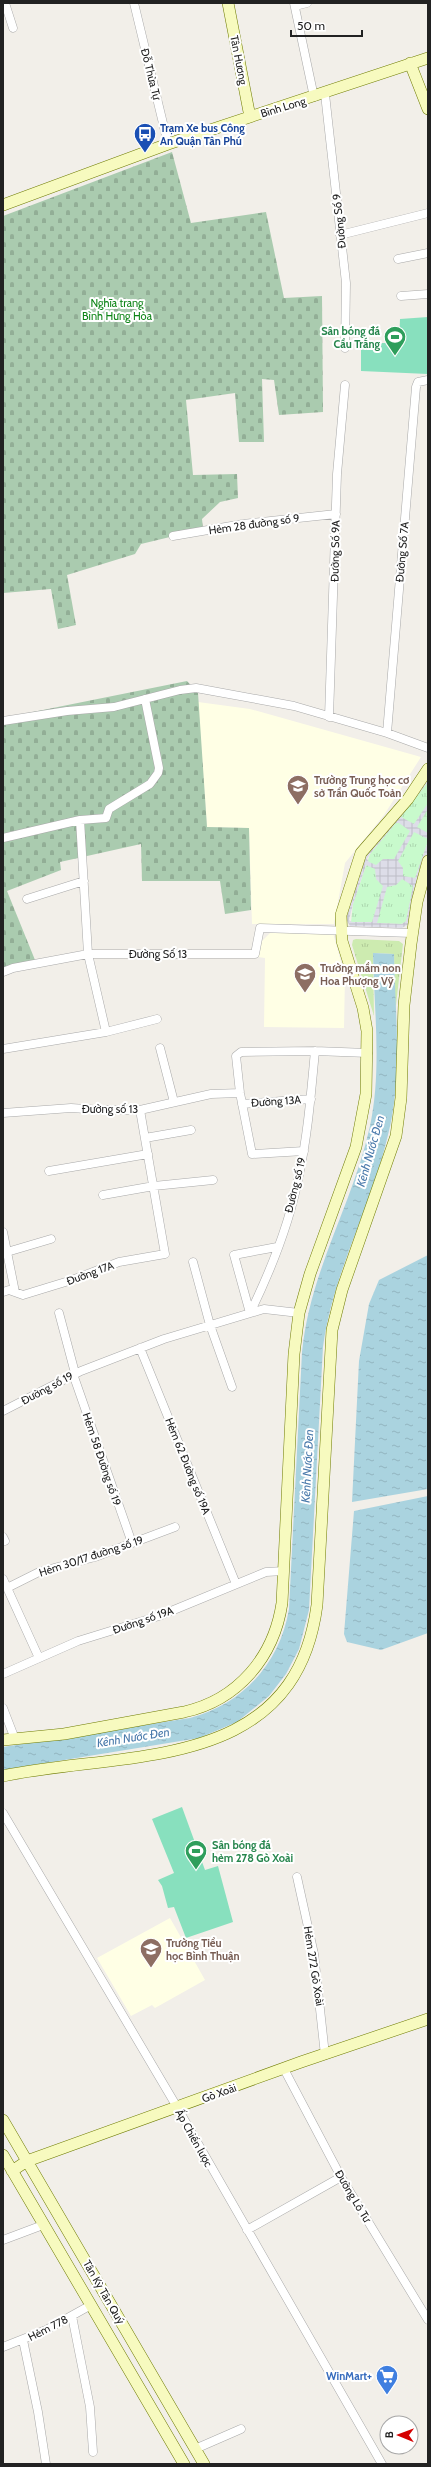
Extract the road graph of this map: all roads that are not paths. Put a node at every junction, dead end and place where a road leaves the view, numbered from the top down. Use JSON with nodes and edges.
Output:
{"nodes":[{"id":1,"x":5,"y":3,"type":"edge"},
{"id":2,"x":134,"y":3,"type":"edge"},
{"id":3,"x":228,"y":3,"type":"edge"},
{"id":4,"x":307,"y":3,"type":"edge"},
{"id":5,"x":294,"y":4,"type":"edge"},
{"id":6,"x":13,"y":28,"type":"dead end"},
{"id":7,"x":428,"y":58,"type":"edge"},
{"id":8,"x":410,"y":63,"type":"junction"},
{"id":9,"x":325,"y":94,"type":"junction"},
{"id":10,"x":314,"y":97,"type":"junction"},
{"id":11,"x":428,"y":109,"type":"edge"},
{"id":12,"x":250,"y":117,"type":"junction"},
{"id":13,"x":168,"y":144,"type":"junction"},
{"id":14,"x":3,"y":205,"type":"edge"},
{"id":15,"x":428,"y":213,"type":"edge"},
{"id":16,"x":340,"y":235,"type":"junction"},
{"id":17,"x":428,"y":253,"type":"edge"},
{"id":18,"x":398,"y":259,"type":"dead end"},
{"id":19,"x":428,"y":294,"type":"edge"},
{"id":20,"x":401,"y":296,"type":"dead end"},
{"id":21,"x":346,"y":348,"type":"dead end"},
{"id":22,"x":428,"y":380,"type":"edge"},
{"id":23,"x":345,"y":385,"type":"dead end"},
{"id":24,"x":336,"y":514,"type":"junction"},
{"id":25,"x":173,"y":536,"type":"dead end"},
{"id":26,"x":145,"y":699,"type":"junction"},
{"id":27,"x":329,"y":717,"type":"junction"},
{"id":28,"x":3,"y":721,"type":"edge"},
{"id":29,"x":387,"y":733,"type":"junction"},
{"id":30,"x":428,"y":748,"type":"edge"},
{"id":31,"x":428,"y":768,"type":"edge"},
{"id":32,"x":80,"y":820,"type":"junction"},
{"id":33,"x":3,"y":838,"type":"edge"},
{"id":34,"x":428,"y":862,"type":"edge"},
{"id":35,"x":84,"y":881,"type":"junction"},
{"id":36,"x":27,"y":899,"type":"dead end"},
{"id":37,"x":340,"y":930,"type":"junction"},
{"id":38,"x":412,"y":933,"type":"junction"},
{"id":39,"x":88,"y":954,"type":"junction"},
{"id":40,"x":3,"y":972,"type":"edge"},
{"id":41,"x":157,"y":1019,"type":"dead end"},
{"id":42,"x":106,"y":1032,"type":"junction"},
{"id":43,"x":160,"y":1048,"type":"dead end"},
{"id":44,"x":3,"y":1049,"type":"edge"},
{"id":45,"x":315,"y":1051,"type":"junction"},
{"id":46,"x":368,"y":1053,"type":"junction"},
{"id":47,"x":240,"y":1092,"type":"junction"},
{"id":48,"x":311,"y":1099,"type":"junction"},
{"id":49,"x":174,"y":1102,"type":"junction"},
{"id":50,"x":242,"y":1104,"type":"junction"},
{"id":51,"x":140,"y":1110,"type":"junction"},
{"id":52,"x":3,"y":1113,"type":"edge"},
{"id":53,"x":191,"y":1130,"type":"dead end"},
{"id":54,"x":145,"y":1138,"type":"junction"},
{"id":55,"x":304,"y":1151,"type":"junction"},
{"id":56,"x":148,"y":1154,"type":"junction"},
{"id":57,"x":49,"y":1171,"type":"dead end"},
{"id":58,"x":213,"y":1180,"type":"dead end"},
{"id":59,"x":154,"y":1186,"type":"junction"},
{"id":60,"x":103,"y":1195,"type":"dead end"},
{"id":61,"x":3,"y":1232,"type":"edge"},
{"id":62,"x":51,"y":1240,"type":"dead end"},
{"id":63,"x":277,"y":1248,"type":"junction"},
{"id":64,"x":7,"y":1252,"type":"junction"},
{"id":65,"x":193,"y":1262,"type":"dead end"},
{"id":66,"x":3,"y":1292,"type":"edge"},
{"id":67,"x":15,"y":1292,"type":"junction"},
{"id":68,"x":59,"y":1313,"type":"dead end"},
{"id":69,"x":250,"y":1313,"type":"junction"},
{"id":70,"x":300,"y":1313,"type":"junction"},
{"id":71,"x":210,"y":1325,"type":"junction"},
{"id":72,"x":140,"y":1348,"type":"junction"},
{"id":73,"x":74,"y":1374,"type":"junction"},
{"id":74,"x":232,"y":1387,"type":"dead end"},
{"id":75,"x":3,"y":1411,"type":"edge"},
{"id":76,"x":175,"y":1527,"type":"dead end"},
{"id":77,"x":132,"y":1543,"type":"junction"},
{"id":78,"x":284,"y":1571,"type":"junction"},
{"id":79,"x":3,"y":1579,"type":"edge"},
{"id":80,"x":236,"y":1584,"type":"junction"},
{"id":81,"x":8,"y":1588,"type":"junction"},
{"id":82,"x":39,"y":1658,"type":"junction"},
{"id":83,"x":3,"y":1674,"type":"edge"},
{"id":84,"x":3,"y":1708,"type":"edge"},
{"id":85,"x":15,"y":1739,"type":"junction"},
{"id":86,"x":3,"y":1740,"type":"edge"},
{"id":87,"x":3,"y":1776,"type":"edge"},
{"id":88,"x":3,"y":1813,"type":"edge"},
{"id":89,"x":297,"y":1877,"type":"dead end"},
{"id":90,"x":428,"y":2019,"type":"edge"},
{"id":91,"x":325,"y":2055,"type":"junction"},
{"id":92,"x":284,"y":2069,"type":"junction"},
{"id":93,"x":177,"y":2108,"type":"junction"},
{"id":94,"x":3,"y":2120,"type":"edge"},
{"id":95,"x":3,"y":2155,"type":"edge"},
{"id":96,"x":27,"y":2161,"type":"junction"},
{"id":97,"x":12,"y":2171,"type":"junction"},
{"id":98,"x":341,"y":2177,"type":"junction"},
{"id":99,"x":43,"y":2224,"type":"junction"},
{"id":100,"x":247,"y":2230,"type":"junction"},
{"id":101,"x":3,"y":2240,"type":"edge"},
{"id":102,"x":91,"y":2305,"type":"junction"},
{"id":103,"x":72,"y":2316,"type":"junction"},
{"id":104,"x":428,"y":2320,"type":"edge"},
{"id":105,"x":23,"y":2340,"type":"junction"},
{"id":106,"x":3,"y":2347,"type":"edge"},
{"id":107,"x":241,"y":2429,"type":"dead end"},
{"id":108,"x":195,"y":2449,"type":"junction"},
{"id":109,"x":93,"y":2452,"type":"dead end"},
{"id":110,"x":46,"y":2464,"type":"edge"},
{"id":111,"x":184,"y":2464,"type":"edge"},
{"id":112,"x":204,"y":2464,"type":"edge"},
{"id":113,"x":382,"y":2464,"type":"edge"}],
"edges":[{"from":1,"to":6,"type":"street"},
{"from":2,"to":13,"type":"street","name":"Đỗ Thừa Tự"},
{"from":3,"to":12,"type":"street","name":"Tân Hương"},
{"from":4,"to":5,"type":"street"},
{"from":5,"to":10,"type":"street"},
{"from":7,"to":8,"type":"street","name":"Bình Long"},
{"from":8,"to":9,"type":"street","name":"Bình Long"},
{"from":8,"to":11,"type":"street"},
{"from":9,"to":10,"type":"street","name":"Bình Long"},
{"from":9,"to":16,"type":"street","name":"Đường Số 9"},
{"from":10,"to":12,"type":"street","name":"Bình Long"},
{"from":12,"to":13,"type":"street","name":"Bình Long"},
{"from":13,"to":14,"type":"street","name":"Bình Long"},
{"from":15,"to":16,"type":"street"},
{"from":16,"to":21,"type":"street","name":"Đường Số 9"},
{"from":17,"to":18,"type":"street"},
{"from":19,"to":20,"type":"street"},
{"from":22,"to":29,"type":"street","name":"Đường Số 7A"},
{"from":23,"to":24,"type":"street","name":"Đường Số 9A"},
{"from":24,"to":25,"type":"street","name":"Hẻm 28 đường số 9"},
{"from":24,"to":27,"type":"street","name":"Đường Số 9A"},
{"from":26,"to":27,"type":"street"},
{"from":26,"to":28,"type":"street"},
{"from":26,"to":32,"type":"street"},
{"from":27,"to":29,"type":"street"},
{"from":29,"to":30,"type":"street"},
{"from":31,"to":37,"type":"street"},
{"from":32,"to":33,"type":"street"},
{"from":32,"to":35,"type":"street"},
{"from":34,"to":38,"type":"street"},
{"from":35,"to":36,"type":"street"},
{"from":35,"to":39,"type":"street"},
{"from":37,"to":38,"type":"street"},
{"from":37,"to":39,"type":"street","name":"Đường Số 13"},
{"from":37,"to":46,"type":"street"},
{"from":38,"to":87,"type":"street"},
{"from":39,"to":40,"type":"street"},
{"from":39,"to":42,"type":"street"},
{"from":41,"to":42,"type":"street"},
{"from":42,"to":44,"type":"street"},
{"from":43,"to":49,"type":"street"},
{"from":45,"to":46,"type":"street"},
{"from":45,"to":47,"type":"street","name":"Đường 13A"},
{"from":45,"to":48,"type":"street","name":"Đường số 19"},
{"from":46,"to":70,"type":"street"},
{"from":47,"to":49,"type":"street","name":"Đường số 13"},
{"from":47,"to":50,"type":"street","name":"Đường 13A"},
{"from":48,"to":50,"type":"street","name":"Đường 13A"},
{"from":48,"to":55,"type":"street","name":"Đường số 19"},
{"from":49,"to":51,"type":"street","name":"Đường số 13"},
{"from":50,"to":55,"type":"street","name":"Đường 13A"},
{"from":51,"to":52,"type":"street","name":"Đường số 13"},
{"from":51,"to":54,"type":"street"},
{"from":53,"to":54,"type":"street"},
{"from":54,"to":56,"type":"street"},
{"from":55,"to":63,"type":"street","name":"Đường số 19"},
{"from":56,"to":57,"type":"street"},
{"from":56,"to":59,"type":"street"},
{"from":58,"to":59,"type":"street"},
{"from":59,"to":60,"type":"street"},
{"from":59,"to":67,"type":"street","name":"Đường 17A"},
{"from":61,"to":64,"type":"street"},
{"from":62,"to":64,"type":"street"},
{"from":63,"to":69,"type":"street","name":"Đường số 19"},
{"from":63,"to":69,"type":"street"},
{"from":64,"to":67,"type":"street"},
{"from":65,"to":71,"type":"street"},
{"from":66,"to":67,"type":"street","name":"Đường 17A"},
{"from":68,"to":73,"type":"street","name":"Hẻm 58 Đường số 19"},
{"from":69,"to":70,"type":"street","name":"Đường số 19"},
{"from":69,"to":71,"type":"street","name":"Đường số 19"},
{"from":70,"to":78,"type":"street"},
{"from":71,"to":72,"type":"street","name":"Đường số 19"},
{"from":71,"to":74,"type":"street"},
{"from":72,"to":73,"type":"street","name":"Đường số 19"},
{"from":72,"to":80,"type":"street","name":"Hẻm 62 Đường số 19A"},
{"from":73,"to":75,"type":"street","name":"Đường số 19"},
{"from":73,"to":77,"type":"street","name":"Hẻm 58 Đường số 19"},
{"from":76,"to":77,"type":"street","name":"Hẻm 30/17 đường số 19"},
{"from":77,"to":81,"type":"street","name":"Hẻm 30/17 đường số 19"},
{"from":78,"to":80,"type":"street","name":"Đường số 19A"},
{"from":78,"to":85,"type":"street"},
{"from":79,"to":81,"type":"street"},
{"from":80,"to":82,"type":"street","name":"Đường số 19A"},
{"from":81,"to":82,"type":"street"},
{"from":82,"to":83,"type":"street","name":"Đường số 19A"},
{"from":84,"to":85,"type":"street"},
{"from":85,"to":86,"type":"street"},
{"from":88,"to":93,"type":"street","name":"Ấp Chiến lược"},
{"from":89,"to":91,"type":"street","name":"Hẻm 272 Gò Xoài"},
{"from":90,"to":91,"type":"street","name":"Gò Xoài"},
{"from":91,"to":92,"type":"street","name":"Gò Xoài"},
{"from":92,"to":93,"type":"street","name":"Gò Xoài"},
{"from":92,"to":98,"type":"street","name":"Đường Lô Tư"},
{"from":93,"to":96,"type":"street","name":"Gò Xoài"},
{"from":93,"to":100,"type":"street","name":"Ấp Chiến lược"},
{"from":94,"to":96,"type":"street","name":"Tân Kỳ Tân Quý"},
{"from":95,"to":97,"type":"street","name":"Tân Kỳ Tân Quý"},
{"from":96,"to":97,"type":"street","name":"Gò Xoài"},
{"from":96,"to":108,"type":"street","name":"Tân Kỳ Tân Quý"},
{"from":97,"to":99,"type":"street","name":"Tân Kỳ Tân Quý"},
{"from":98,"to":100,"type":"street"},
{"from":98,"to":104,"type":"street","name":"Đường Lô Tư"},
{"from":99,"to":101,"type":"street"},
{"from":99,"to":102,"type":"street","name":"Tân Kỳ Tân Quý"},
{"from":100,"to":113,"type":"street","name":"Ấp Chiến lược"},
{"from":102,"to":103,"type":"street","name":"Hẻm 778"},
{"from":102,"to":111,"type":"street","name":"Tân Kỳ Tân Quý"},
{"from":103,"to":105,"type":"street","name":"Hẻm 778"},
{"from":103,"to":109,"type":"street"},
{"from":105,"to":106,"type":"street","name":"Hẻm 778"},
{"from":105,"to":110,"type":"street"},
{"from":107,"to":108,"type":"street"},
{"from":108,"to":112,"type":"street","name":"Tân Kỳ Tân Quý"}]}
